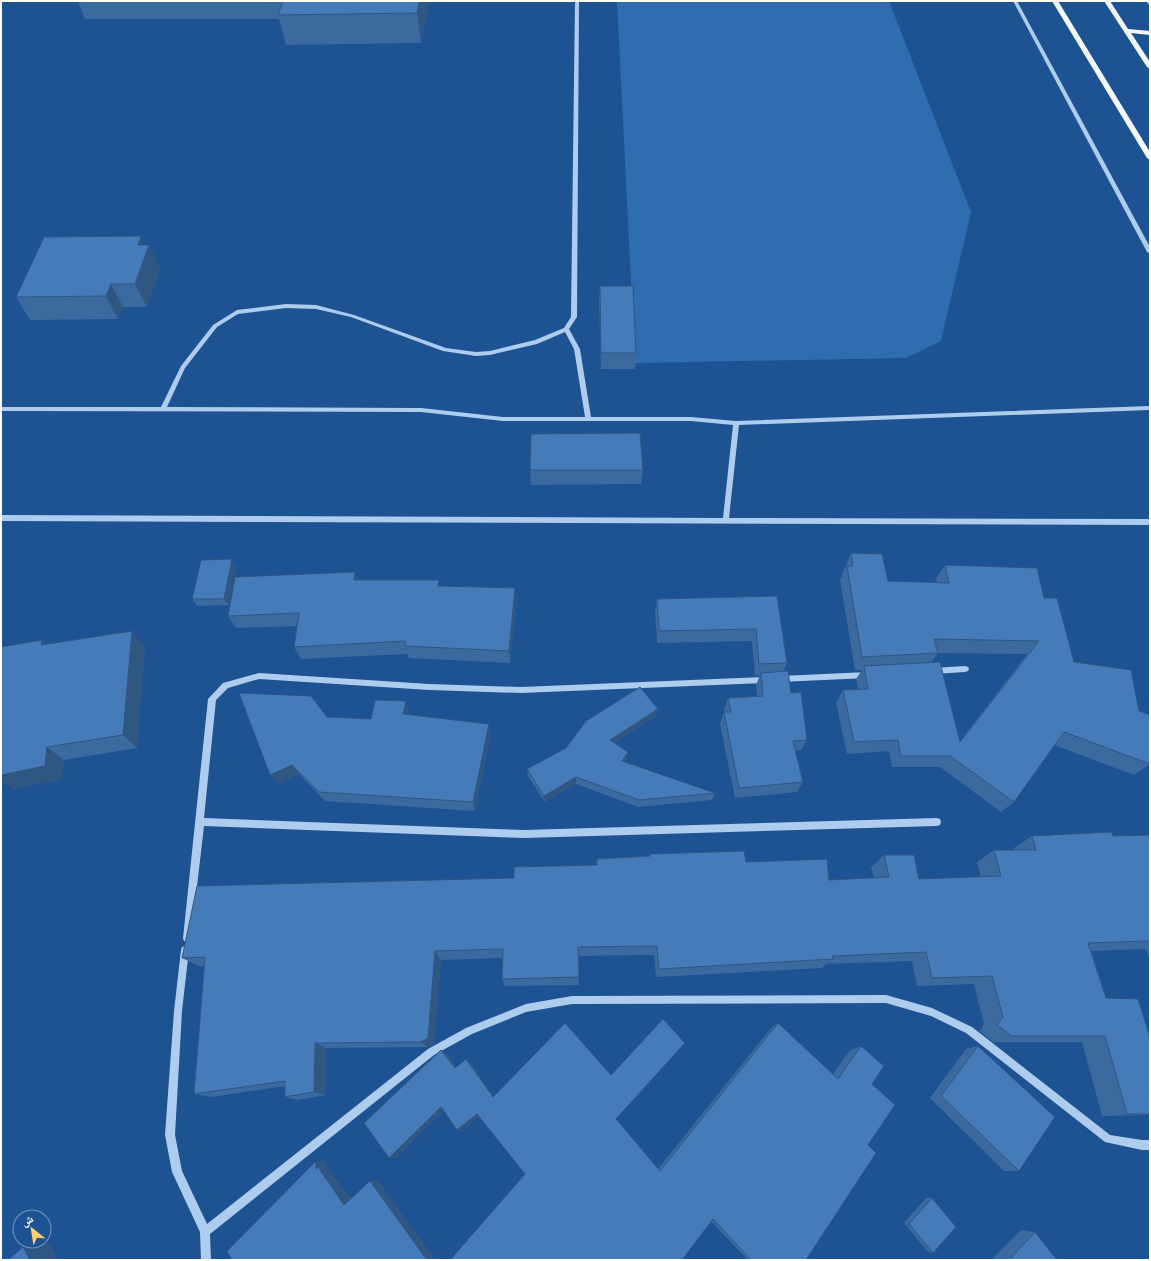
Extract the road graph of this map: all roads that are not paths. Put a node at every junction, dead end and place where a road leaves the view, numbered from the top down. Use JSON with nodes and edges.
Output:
{"nodes":[{"id":1,"x":577,"y":1,"type":"edge"},
{"id":2,"x":1015,"y":1,"type":"edge"},
{"id":3,"x":1055,"y":1,"type":"edge"},
{"id":4,"x":1107,"y":1,"type":"edge"},
{"id":5,"x":1148,"y":1,"type":"edge"},
{"id":6,"x":1150,"y":4,"type":"edge"},
{"id":7,"x":1126,"y":31,"type":"junction"},
{"id":8,"x":1150,"y":33,"type":"edge"},
{"id":9,"x":1150,"y":67,"type":"edge"},
{"id":10,"x":1150,"y":158,"type":"edge"},
{"id":11,"x":1150,"y":252,"type":"edge"},
{"id":12,"x":566,"y":329,"type":"junction"},
{"id":13,"x":1150,"y":408,"type":"edge"},
{"id":14,"x":1,"y":409,"type":"edge"},
{"id":15,"x":163,"y":409,"type":"junction"},
{"id":16,"x":588,"y":419,"type":"junction"},
{"id":17,"x":736,"y":423,"type":"junction"},
{"id":18,"x":1,"y":518,"type":"edge"},
{"id":19,"x":726,"y":519,"type":"junction"},
{"id":20,"x":1150,"y":522,"type":"edge"},
{"id":21,"x":965,"y":669,"type":"dead end"},
{"id":22,"x":926,"y":672,"type":"edge"},
{"id":23,"x":878,"y":674,"type":"edge"},
{"id":24,"x":200,"y":822,"type":"junction"},
{"id":25,"x":937,"y":822,"type":"dead end"},
{"id":26,"x":1150,"y":1145,"type":"edge"},
{"id":27,"x":205,"y":1232,"type":"junction"},
{"id":28,"x":206,"y":1260,"type":"edge"}],
"edges":[{"from":1,"to":12,"type":"street"},
{"from":2,"to":11,"type":"street"},
{"from":3,"to":10,"type":"main road"},
{"from":4,"to":7,"type":"main road"},
{"from":5,"to":6,"type":"street"},
{"from":7,"to":8,"type":"main road"},
{"from":7,"to":9,"type":"main road"},
{"from":12,"to":15,"type":"street"},
{"from":12,"to":16,"type":"street"},
{"from":13,"to":17,"type":"street"},
{"from":14,"to":15,"type":"street"},
{"from":15,"to":16,"type":"street"},
{"from":16,"to":17,"type":"street"},
{"from":17,"to":19,"type":"street"},
{"from":18,"to":19,"type":"street"},
{"from":19,"to":20,"type":"street"},
{"from":21,"to":22,"type":"street"},
{"from":23,"to":24,"type":"street"},
{"from":24,"to":25,"type":"street"},
{"from":24,"to":27,"type":"street"},
{"from":26,"to":27,"type":"street"},
{"from":27,"to":28,"type":"street"}]}
